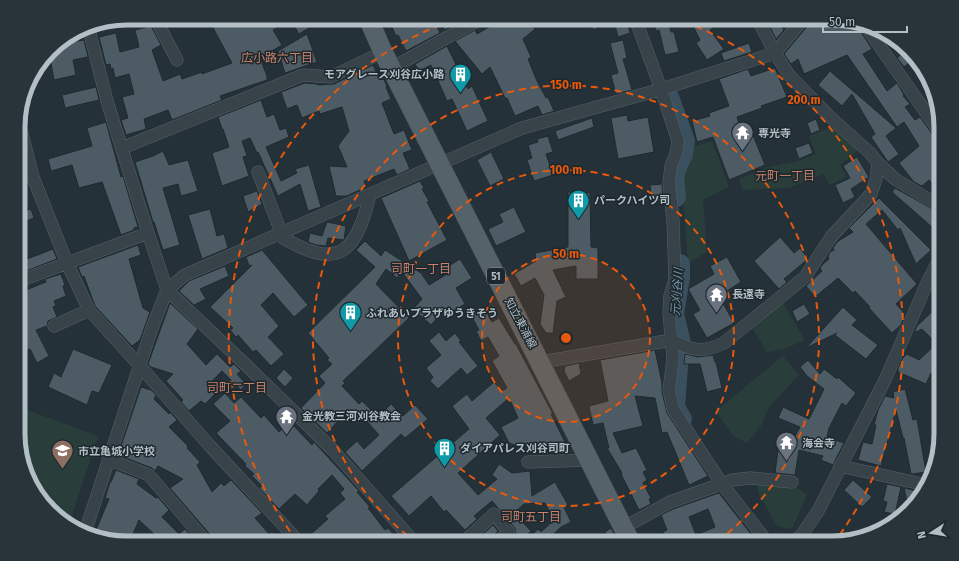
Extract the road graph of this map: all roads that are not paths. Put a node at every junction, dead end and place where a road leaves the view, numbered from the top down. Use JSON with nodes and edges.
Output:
{"nodes":[{"id":1,"x":158,"y":25,"type":"edge"},
{"id":2,"x":371,"y":25,"type":"edge"},
{"id":3,"x":466,"y":25,"type":"edge"},
{"id":4,"x":637,"y":25,"type":"edge"},
{"id":5,"x":761,"y":25,"type":"edge"},
{"id":6,"x":798,"y":25,"type":"edge"},
{"id":7,"x":90,"y":32,"type":"edge"},
{"id":8,"x":871,"y":33,"type":"edge"},
{"id":9,"x":775,"y":53,"type":"junction"},
{"id":10,"x":177,"y":60,"type":"dead end"},
{"id":11,"x":387,"y":60,"type":"junction"},
{"id":12,"x":665,"y":88,"type":"junction"},
{"id":13,"x":934,"y":124,"type":"edge"},
{"id":14,"x":25,"y":145,"type":"edge"},
{"id":15,"x":122,"y":148,"type":"junction"},
{"id":16,"x":878,"y":162,"type":"junction"},
{"id":17,"x":440,"y":164,"type":"junction"},
{"id":18,"x":258,"y":172,"type":"dead end"},
{"id":19,"x":370,"y":195,"type":"junction"},
{"id":20,"x":934,"y":203,"type":"edge"},
{"id":21,"x":148,"y":233,"type":"junction"},
{"id":22,"x":279,"y":233,"type":"junction"},
{"id":23,"x":66,"y":263,"type":"junction"},
{"id":24,"x":934,"y":269,"type":"edge"},
{"id":25,"x":25,"y":279,"type":"edge"},
{"id":26,"x":167,"y":290,"type":"junction"},
{"id":27,"x":89,"y":310,"type":"junction"},
{"id":28,"x":54,"y":326,"type":"dead end"},
{"id":29,"x":672,"y":341,"type":"junction"},
{"id":30,"x":541,"y":362,"type":"junction"},
{"id":31,"x":140,"y":365,"type":"junction"},
{"id":32,"x":108,"y":458,"type":"junction"},
{"id":33,"x":590,"y":460,"type":"junction"},
{"id":34,"x":528,"y":462,"type":"dead end"},
{"id":35,"x":840,"y":466,"type":"junction"},
{"id":36,"x":726,"y":482,"type":"junction"},
{"id":37,"x":792,"y":482,"type":"dead end"},
{"id":38,"x":921,"y":483,"type":"edge"},
{"id":39,"x":86,"y":527,"type":"edge"},
{"id":40,"x":201,"y":536,"type":"edge"},
{"id":41,"x":294,"y":536,"type":"edge"},
{"id":42,"x":410,"y":536,"type":"edge"},
{"id":43,"x":470,"y":536,"type":"edge"},
{"id":44,"x":504,"y":536,"type":"edge"},
{"id":45,"x":625,"y":536,"type":"edge"},
{"id":46,"x":626,"y":536,"type":"edge"},
{"id":47,"x":763,"y":536,"type":"edge"},
{"id":48,"x":800,"y":536,"type":"edge"}],
"edges":[{"from":1,"to":10,"type":"street"},
{"from":2,"to":11,"type":"main road","name":"知立東浦線","number":"51"},
{"from":3,"to":11,"type":"street"},
{"from":4,"to":12,"type":"street"},
{"from":5,"to":9,"type":"street"},
{"from":6,"to":9,"type":"street"},
{"from":7,"to":15,"type":"street"},
{"from":8,"to":13,"type":"street"},
{"from":9,"to":12,"type":"street"},
{"from":9,"to":16,"type":"street"},
{"from":11,"to":15,"type":"street"},
{"from":11,"to":17,"type":"main road","name":"知立東浦線","number":"51"},
{"from":12,"to":17,"type":"street"},
{"from":12,"to":29,"type":"street"},
{"from":14,"to":23,"type":"street"},
{"from":15,"to":21,"type":"street"},
{"from":16,"to":20,"type":"street"},
{"from":16,"to":29,"type":"street"},
{"from":17,"to":19,"type":"street"},
{"from":17,"to":30,"type":"main road","name":"知立東浦線","number":"51"},
{"from":18,"to":22,"type":"street"},
{"from":19,"to":22,"type":"street"},
{"from":19,"to":22,"type":"street"},
{"from":21,"to":23,"type":"street"},
{"from":21,"to":26,"type":"street"},
{"from":22,"to":26,"type":"street"},
{"from":23,"to":25,"type":"street"},
{"from":23,"to":27,"type":"street"},
{"from":24,"to":35,"type":"street"},
{"from":26,"to":31,"type":"street"},
{"from":26,"to":42,"type":"street"},
{"from":27,"to":28,"type":"street"},
{"from":27,"to":31,"type":"street"},
{"from":29,"to":30,"type":"street"},
{"from":29,"to":36,"type":"street"},
{"from":30,"to":33,"type":"main road","name":"知立東浦線","number":"51"},
{"from":31,"to":32,"type":"street"},
{"from":31,"to":41,"type":"street"},
{"from":32,"to":39,"type":"street"},
{"from":32,"to":40,"type":"street"},
{"from":33,"to":34,"type":"street"},
{"from":33,"to":45,"type":"main road","name":"知立東浦線","number":"51"},
{"from":35,"to":38,"type":"street"},
{"from":35,"to":48,"type":"street"},
{"from":36,"to":37,"type":"street"},
{"from":36,"to":46,"type":"street"},
{"from":36,"to":47,"type":"street"},
{"from":43,"to":44,"type":"street"}]}
